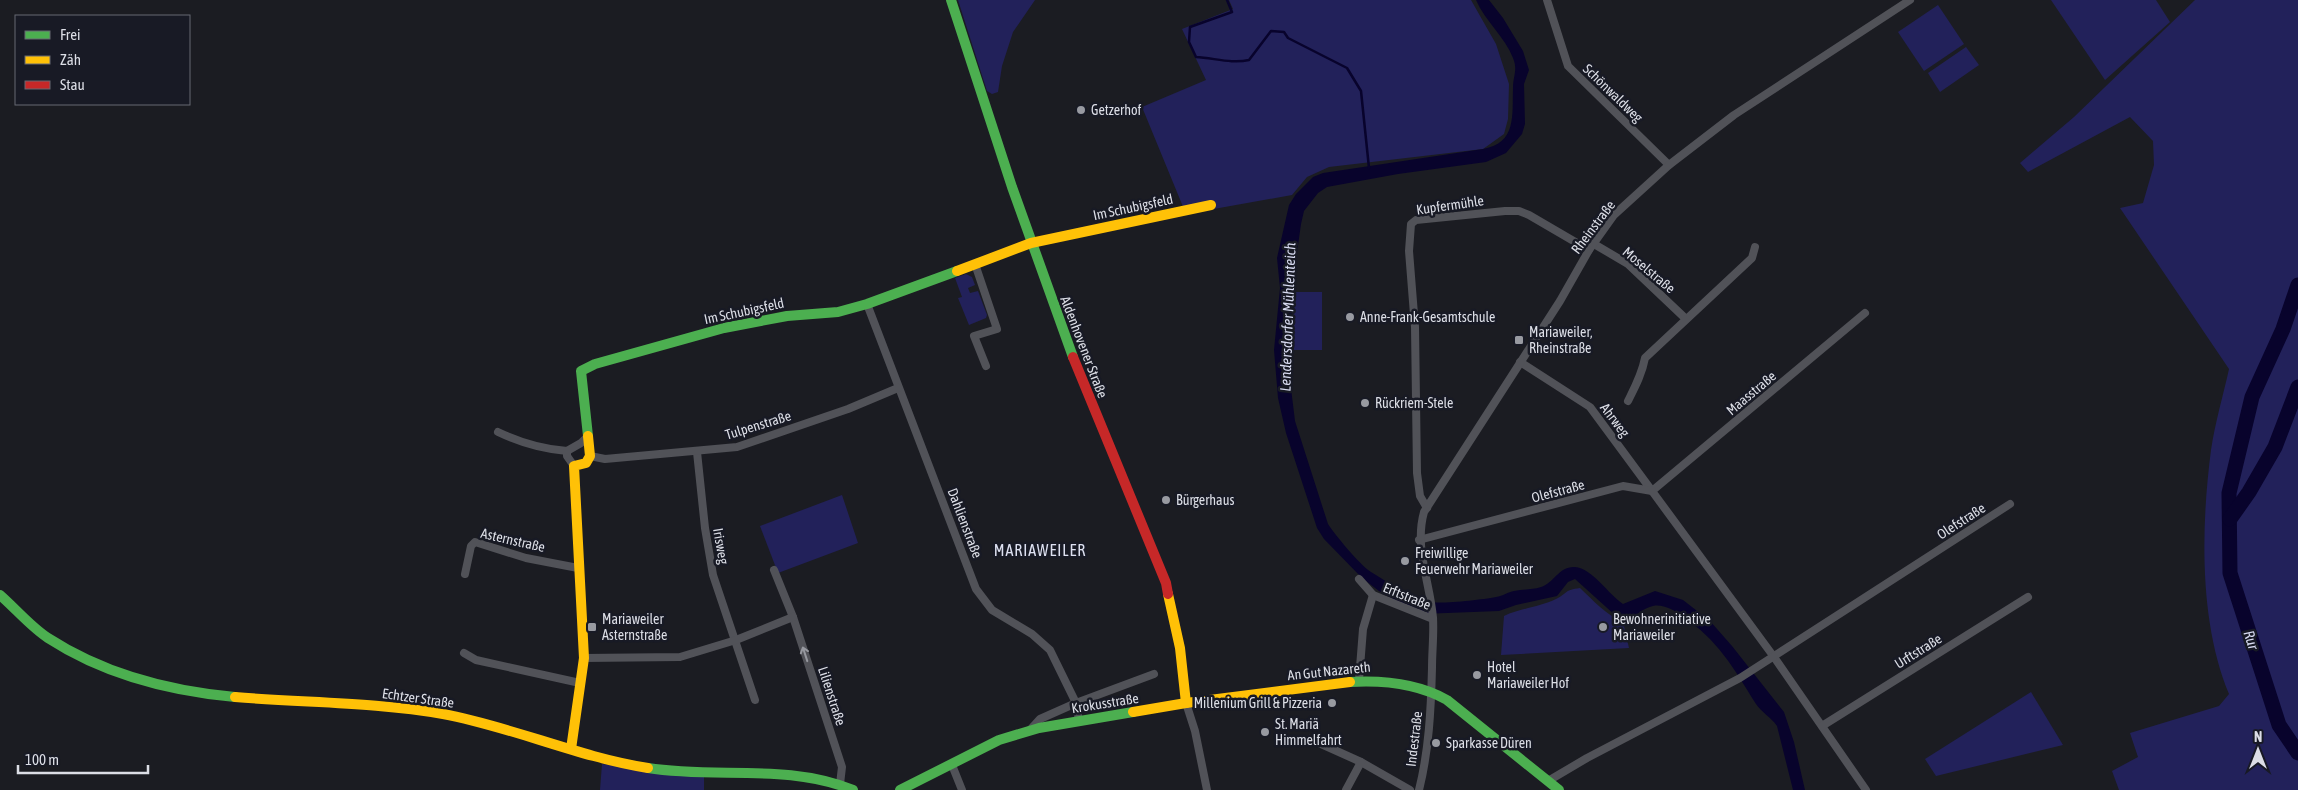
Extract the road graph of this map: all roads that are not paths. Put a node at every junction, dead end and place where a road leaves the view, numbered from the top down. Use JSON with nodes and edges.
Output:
{"nodes":[{"id":1,"x":951,"y":0,"type":"edge"},
{"id":2,"x":1547,"y":0,"type":"edge"},
{"id":3,"x":1910,"y":0,"type":"edge"},
{"id":4,"x":1670,"y":165,"type":"junction"},
{"id":5,"x":1210,"y":205,"type":"dead end"},
{"id":6,"x":1032,"y":243,"type":"junction"},
{"id":7,"x":1592,"y":247,"type":"junction"},
{"id":8,"x":1755,"y":248,"type":"dead end"},
{"id":9,"x":974,"y":264,"type":"junction"},
{"id":10,"x":867,"y":304,"type":"junction"},
{"id":11,"x":1865,"y":313,"type":"dead end"},
{"id":12,"x":1686,"y":319,"type":"junction"},
{"id":13,"x":1520,"y":362,"type":"junction"},
{"id":14,"x":986,"y":366,"type":"dead end"},
{"id":15,"x":898,"y":388,"type":"junction"},
{"id":16,"x":1628,"y":401,"type":"dead end"},
{"id":17,"x":498,"y":432,"type":"dead end"},
{"id":18,"x":588,"y":436,"type":"junction"},
{"id":19,"x":567,"y":451,"type":"junction"},
{"id":20,"x":697,"y":452,"type":"junction"},
{"id":21,"x":590,"y":456,"type":"junction"},
{"id":22,"x":574,"y":466,"type":"junction"},
{"id":23,"x":1652,"y":491,"type":"junction"},
{"id":24,"x":2010,"y":504,"type":"dead end"},
{"id":25,"x":1427,"y":508,"type":"junction"},
{"id":26,"x":1419,"y":540,"type":"junction"},
{"id":27,"x":578,"y":568,"type":"junction"},
{"id":28,"x":774,"y":570,"type":"dead end"},
{"id":29,"x":465,"y":574,"type":"dead end"},
{"id":30,"x":1359,"y":579,"type":"dead end"},
{"id":31,"x":0,"y":594,"type":"edge"},
{"id":32,"x":1373,"y":595,"type":"junction"},
{"id":33,"x":2028,"y":597,"type":"dead end"},
{"id":34,"x":793,"y":617,"type":"junction"},
{"id":35,"x":1432,"y":618,"type":"junction"},
{"id":36,"x":736,"y":640,"type":"junction"},
{"id":37,"x":464,"y":653,"type":"dead end"},
{"id":38,"x":1774,"y":656,"type":"junction"},
{"id":39,"x":584,"y":658,"type":"junction"},
{"id":40,"x":1154,"y":674,"type":"dead end"},
{"id":41,"x":1360,"y":680,"type":"junction"},
{"id":42,"x":580,"y":683,"type":"junction"},
{"id":43,"x":1431,"y":691,"type":"junction"},
{"id":44,"x":755,"y":700,"type":"dead end"},
{"id":45,"x":1076,"y":703,"type":"junction"},
{"id":46,"x":1186,"y":703,"type":"junction"},
{"id":47,"x":1079,"y":721,"type":"junction"},
{"id":48,"x":1822,"y":726,"type":"junction"},
{"id":49,"x":1028,"y":731,"type":"junction"},
{"id":50,"x":1310,"y":739,"type":"dead end"},
{"id":51,"x":571,"y":749,"type":"junction"},
{"id":52,"x":1361,"y":762,"type":"junction"},
{"id":53,"x":952,"y":765,"type":"junction"},
{"id":54,"x":1548,"y":781,"type":"junction"},
{"id":55,"x":840,"y":784,"type":"junction"},
{"id":56,"x":853,"y":790,"type":"edge"},
{"id":57,"x":900,"y":790,"type":"edge"},
{"id":58,"x":962,"y":790,"type":"edge"},
{"id":59,"x":1207,"y":790,"type":"edge"},
{"id":60,"x":1346,"y":790,"type":"edge"},
{"id":61,"x":1410,"y":790,"type":"edge"},
{"id":62,"x":1419,"y":790,"type":"edge"},
{"id":63,"x":1559,"y":790,"type":"edge"},
{"id":64,"x":1866,"y":790,"type":"edge"}],
"edges":[{"from":1,"to":6,"type":"street","name":"Aldenhovener Straße"},
{"from":2,"to":4,"type":"street","name":"Schönwaldweg"},
{"from":3,"to":4,"type":"street","name":"Rheinstraße"},
{"from":4,"to":7,"type":"street","name":"Rheinstraße"},
{"from":5,"to":6,"type":"street","name":"Im Schubigsfeld"},
{"from":6,"to":9,"type":"street","name":"Im Schubigsfeld"},
{"from":6,"to":46,"type":"street","name":"Aldenhovener Straße"},
{"from":7,"to":12,"type":"street","name":"Moselstraße"},
{"from":7,"to":13,"type":"street","name":"Rheinstraße"},
{"from":7,"to":25,"type":"street","name":"Kupfermühle"},
{"from":8,"to":12,"type":"street"},
{"from":9,"to":10,"type":"street","name":"Im Schubigsfeld"},
{"from":9,"to":14,"type":"street"},
{"from":10,"to":15,"type":"street","name":"Dahlienstraße"},
{"from":10,"to":18,"type":"street","name":"Im Schubigsfeld"},
{"from":11,"to":23,"type":"street","name":"Maasstraße"},
{"from":12,"to":16,"type":"street"},
{"from":13,"to":23,"type":"street","name":"Ahrweg"},
{"from":13,"to":25,"type":"street","name":"Rheinstraße"},
{"from":15,"to":20,"type":"street","name":"Tulpenstraße"},
{"from":15,"to":45,"type":"street","name":"Dahlienstraße"},
{"from":17,"to":19,"type":"street"},
{"from":18,"to":19,"type":"street"},
{"from":18,"to":21,"type":"street"},
{"from":19,"to":22,"type":"street"},
{"from":20,"to":21,"type":"street","name":"Tulpenstraße"},
{"from":20,"to":36,"type":"street","name":"Irisweg"},
{"from":21,"to":22,"type":"street"},
{"from":22,"to":27,"type":"street"},
{"from":23,"to":26,"type":"street","name":"Olefstraße"},
{"from":23,"to":38,"type":"street"},
{"from":24,"to":38,"type":"street","name":"Olefstraße"},
{"from":25,"to":26,"type":"street","name":"Rheinstraße"},
{"from":26,"to":35,"type":"street"},
{"from":27,"to":29,"type":"street","name":"Asternstraße"},
{"from":27,"to":39,"type":"street"},
{"from":28,"to":34,"type":"street","name":"Lilienstraße"},
{"from":30,"to":32,"type":"street","name":"Erftstraße"},
{"from":31,"to":51,"type":"street","name":"Echtzer Straße"},
{"from":32,"to":35,"type":"street","name":"Erftstraße"},
{"from":32,"to":41,"type":"street","name":"Erftstraße"},
{"from":33,"to":48,"type":"street","name":"Urftstraße"},
{"from":34,"to":36,"type":"street"},
{"from":55,"to":34,"type":"street","name":"Lilienstraße","one_way":true},
{"from":35,"to":43,"type":"street"},
{"from":36,"to":39,"type":"street"},
{"from":36,"to":44,"type":"street"},
{"from":37,"to":42,"type":"street"},
{"from":38,"to":48,"type":"street"},
{"from":38,"to":54,"type":"street","name":"Olefstraße"},
{"from":39,"to":42,"type":"street"},
{"from":40,"to":45,"type":"street","name":"Krokusstraße"},
{"from":41,"to":43,"type":"street","name":"An Gut Nazareth"},
{"from":41,"to":46,"type":"street","name":"An Gut Nazareth"},
{"from":42,"to":51,"type":"street"},
{"from":43,"to":54,"type":"street","name":"An Gut Nazareth"},
{"from":43,"to":62,"type":"street","name":"Indestraße"},
{"from":45,"to":47,"type":"street","name":"Dahlienstraße"},
{"from":45,"to":49,"type":"street","name":"Krokusstraße"},
{"from":46,"to":47,"type":"street","name":"Krokusstraße"},
{"from":46,"to":59,"type":"street"},
{"from":47,"to":49,"type":"street","name":"Krokusstraße"},
{"from":48,"to":64,"type":"street"},
{"from":49,"to":53,"type":"street","name":"Krokusstraße"},
{"from":50,"to":52,"type":"street"},
{"from":51,"to":55,"type":"street","name":"Echtzer Straße"},
{"from":52,"to":60,"type":"street"},
{"from":52,"to":61,"type":"street"},
{"from":53,"to":57,"type":"street","name":"Krokusstraße"},
{"from":53,"to":58,"type":"street"},
{"from":54,"to":63,"type":"street","name":"An Gut Nazareth"},
{"from":55,"to":56,"type":"street","name":"Echtzer Straße"}]}
